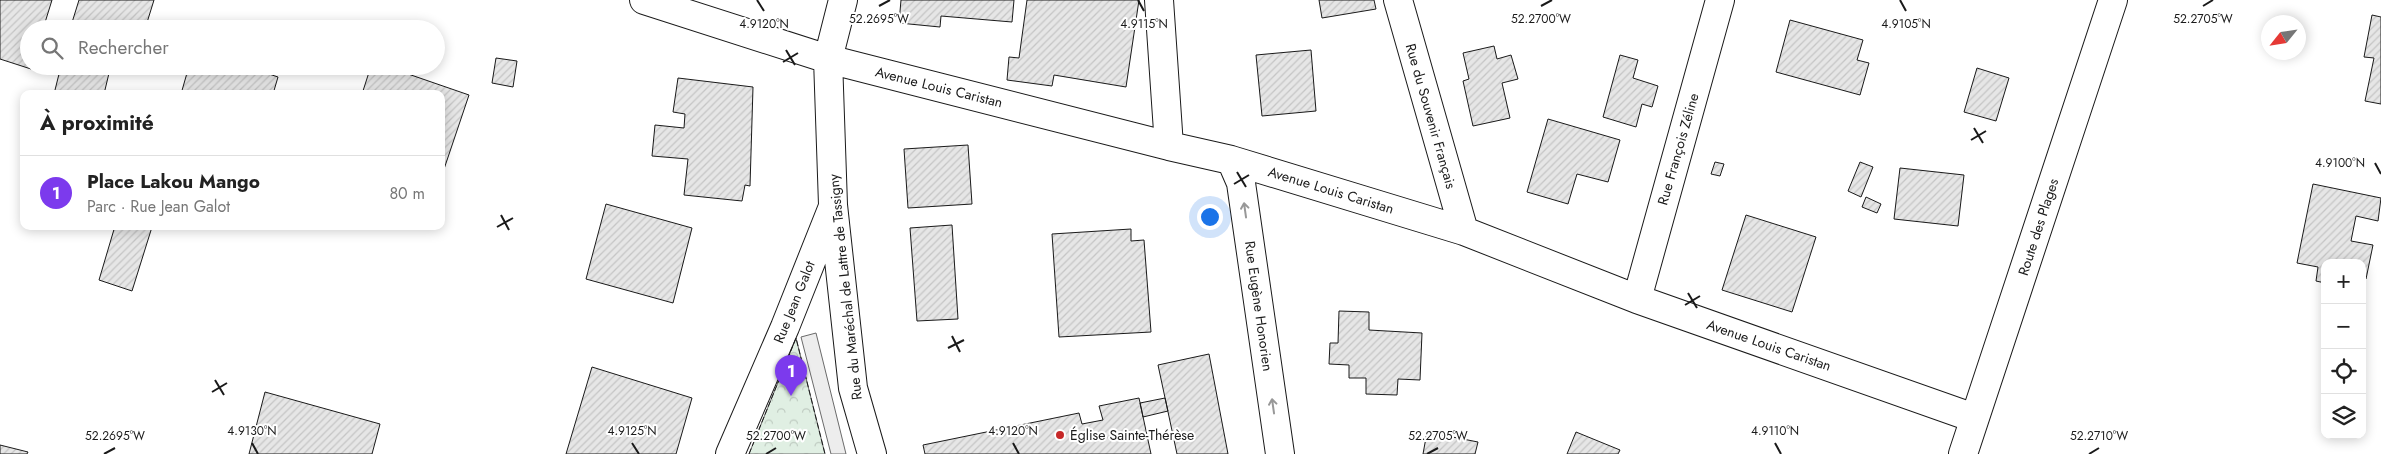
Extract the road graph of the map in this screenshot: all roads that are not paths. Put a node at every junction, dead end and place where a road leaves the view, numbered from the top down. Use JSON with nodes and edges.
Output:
{"nodes":[{"id":1,"x":644,"y":0,"type":"edge"},
{"id":2,"x":843,"y":0,"type":"edge"},
{"id":3,"x":1159,"y":0,"type":"edge"},
{"id":4,"x":1398,"y":0,"type":"edge"},
{"id":5,"x":1720,"y":0,"type":"edge"},
{"id":6,"x":2113,"y":0,"type":"edge"},
{"id":7,"x":828,"y":59,"type":"junction"},
{"id":8,"x":1169,"y":146,"type":"junction"},
{"id":9,"x":1231,"y":160,"type":"junction"},
{"id":10,"x":833,"y":205,"type":"junction"},
{"id":11,"x":1464,"y":231,"type":"junction"},
{"id":12,"x":1637,"y":299,"type":"junction"},
{"id":13,"x":1974,"y":418,"type":"junction"},
{"id":14,"x":730,"y":454,"type":"edge"},
{"id":15,"x":872,"y":454,"type":"edge"},
{"id":16,"x":1280,"y":454,"type":"edge"},
{"id":17,"x":1963,"y":454,"type":"edge"}],
"edges":[{"from":1,"to":7,"type":"street","name":"Avenue Louis Caristan"},
{"from":2,"to":7,"type":"street","name":"Rue du Maréchal de Lattre de Tassigny"},
{"from":3,"to":8,"type":"street"},
{"from":4,"to":11,"type":"street","name":"Rue du Souvenir Français"},
{"from":5,"to":12,"type":"street","name":"Rue François Zéline"},
{"from":6,"to":13,"type":"street","name":"Route des Plages"},
{"from":7,"to":8,"type":"street","name":"Avenue Louis Caristan"},
{"from":7,"to":10,"type":"street","name":"Rue du Maréchal de Lattre de Tassigny"},
{"from":8,"to":9,"type":"street","name":"Avenue Louis Caristan"},
{"from":9,"to":11,"type":"street","name":"Avenue Louis Caristan"},
{"from":16,"to":9,"type":"street","name":"Rue Eugène Honorien","one_way":true},
{"from":10,"to":14,"type":"street","name":"Rue Jean Galot"},
{"from":10,"to":15,"type":"street","name":"Rue du Maréchal de Lattre de Tassigny"},
{"from":11,"to":12,"type":"street","name":"Avenue Louis Caristan"},
{"from":12,"to":13,"type":"street","name":"Avenue Louis Caristan"},
{"from":13,"to":17,"type":"street","name":"Route des Plages"}]}
